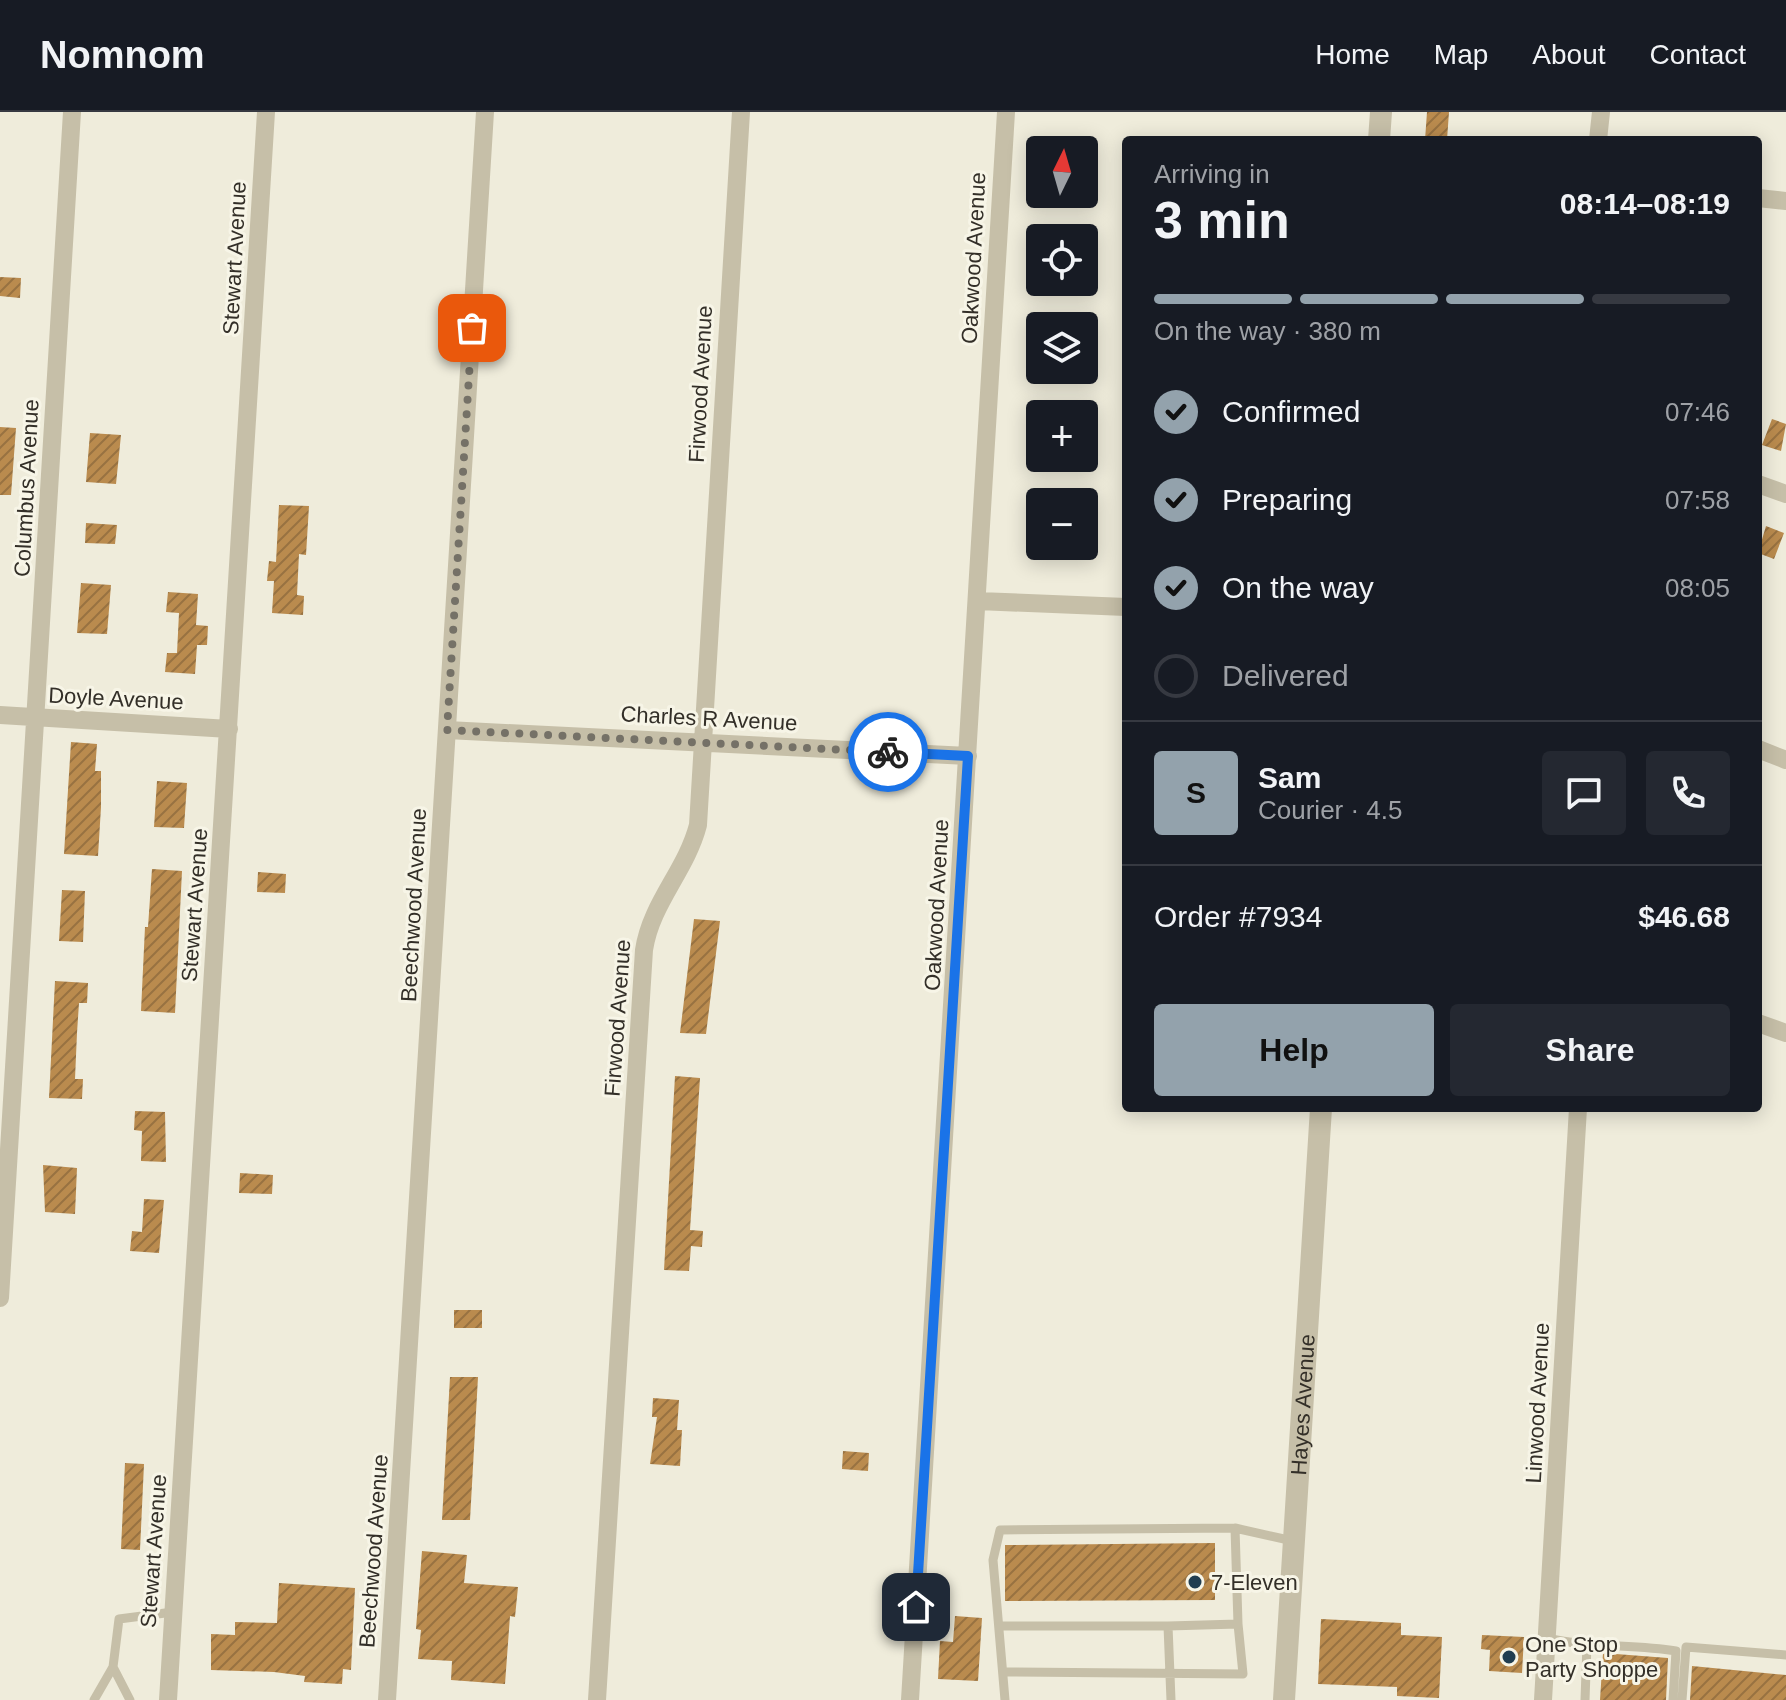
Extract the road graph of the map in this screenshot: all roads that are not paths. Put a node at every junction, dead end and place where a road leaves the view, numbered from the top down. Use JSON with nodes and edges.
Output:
{"nodes":[{"id":1,"x":72,"y":112,"type":"edge"},
{"id":2,"x":266,"y":112,"type":"edge"},
{"id":3,"x":485,"y":112,"type":"edge"},
{"id":4,"x":741,"y":112,"type":"edge"},
{"id":5,"x":1006,"y":112,"type":"edge"},
{"id":6,"x":1381,"y":112,"type":"edge"},
{"id":7,"x":1601,"y":112,"type":"edge"},
{"id":8,"x":1379,"y":136,"type":"edge"},
{"id":9,"x":1598,"y":136,"type":"edge"},
{"id":10,"x":1762,"y":198,"type":"edge"},
{"id":11,"x":1786,"y":201,"type":"edge"},
{"id":12,"x":1762,"y":485,"type":"edge"},
{"id":13,"x":1786,"y":494,"type":"edge"},
{"id":14,"x":978,"y":601,"type":"junction"},
{"id":15,"x":1122,"y":607,"type":"edge"},
{"id":16,"x":0,"y":715,"type":"edge"},
{"id":17,"x":36,"y":717,"type":"junction"},
{"id":18,"x":229,"y":729,"type":"junction"},
{"id":19,"x":447,"y":730,"type":"junction"},
{"id":20,"x":702,"y":741,"type":"junction"},
{"id":21,"x":1762,"y":751,"type":"edge"},
{"id":22,"x":968,"y":756,"type":"junction"},
{"id":23,"x":1786,"y":760,"type":"edge"},
{"id":24,"x":1762,"y":1024,"type":"edge"},
{"id":25,"x":1786,"y":1033,"type":"edge"},
{"id":26,"x":1321,"y":1112,"type":"edge"},
{"id":27,"x":1578,"y":1112,"type":"edge"},
{"id":28,"x":0,"y":1298,"type":"edge"},
{"id":29,"x":1235,"y":1528,"type":"junction"},
{"id":30,"x":1293,"y":1541,"type":"junction"},
{"id":31,"x":173,"y":1612,"type":"junction"},
{"id":32,"x":1238,"y":1624,"type":"junction"},
{"id":33,"x":1000,"y":1626,"type":"junction"},
{"id":34,"x":1168,"y":1626,"type":"junction"},
{"id":35,"x":1547,"y":1638,"type":"junction"},
{"id":36,"x":1587,"y":1644,"type":"junction"},
{"id":37,"x":1786,"y":1655,"type":"edge"},
{"id":38,"x":113,"y":1667,"type":"junction"},
{"id":39,"x":1004,"y":1672,"type":"junction"},
{"id":40,"x":1170,"y":1673,"type":"junction"},
{"id":41,"x":94,"y":1700,"type":"edge"},
{"id":42,"x":130,"y":1700,"type":"edge"},
{"id":43,"x":168,"y":1700,"type":"edge"},
{"id":44,"x":387,"y":1700,"type":"edge"},
{"id":45,"x":597,"y":1700,"type":"edge"},
{"id":46,"x":910,"y":1700,"type":"edge"},
{"id":47,"x":1005,"y":1700,"type":"edge"},
{"id":48,"x":1171,"y":1700,"type":"edge"},
{"id":49,"x":1284,"y":1700,"type":"edge"},
{"id":50,"x":1543,"y":1700,"type":"edge"},
{"id":51,"x":1585,"y":1700,"type":"edge"},
{"id":52,"x":1673,"y":1700,"type":"edge"},
{"id":53,"x":1682,"y":1700,"type":"edge"}],
"edges":[{"from":1,"to":17,"type":"street","name":"Columbus Avenue"},
{"from":2,"to":18,"type":"street","name":"Stewart Avenue"},
{"from":3,"to":19,"type":"street","name":"Beechwood Avenue"},
{"from":4,"to":20,"type":"street","name":"Firwood Avenue"},
{"from":5,"to":14,"type":"street","name":"Oakwood Avenue"},
{"from":6,"to":8,"type":"street"},
{"from":7,"to":9,"type":"street"},
{"from":10,"to":11,"type":"street"},
{"from":12,"to":13,"type":"street"},
{"from":14,"to":15,"type":"street"},
{"from":14,"to":22,"type":"street","name":"Oakwood Avenue"},
{"from":16,"to":17,"type":"street","name":"Doyle Avenue"},
{"from":17,"to":18,"type":"street","name":"Doyle Avenue"},
{"from":17,"to":28,"type":"street","name":"Columbus Avenue"},
{"from":18,"to":31,"type":"street","name":"Stewart Avenue"},
{"from":19,"to":20,"type":"street","name":"Charles R Avenue"},
{"from":19,"to":44,"type":"street","name":"Beechwood Avenue"},
{"from":20,"to":22,"type":"street","name":"Charles R Avenue"},
{"from":20,"to":45,"type":"street","name":"Firwood Avenue"},
{"from":21,"to":23,"type":"street"},
{"from":22,"to":46,"type":"street","name":"Oakwood Avenue"},
{"from":24,"to":25,"type":"street"},
{"from":26,"to":30,"type":"street","name":"Hayes Avenue"},
{"from":27,"to":35,"type":"street","name":"Linwood Avenue"},
{"from":29,"to":30,"type":"lane"},
{"from":29,"to":32,"type":"lane"},
{"from":29,"to":33,"type":"lane"},
{"from":30,"to":49,"type":"street","name":"Hayes Avenue"},
{"from":31,"to":38,"type":"lane"},
{"from":31,"to":43,"type":"street","name":"Stewart Avenue"},
{"from":32,"to":34,"type":"lane"},
{"from":32,"to":40,"type":"lane"},
{"from":33,"to":34,"type":"lane"},
{"from":33,"to":39,"type":"lane"},
{"from":34,"to":40,"type":"lane"},
{"from":35,"to":36,"type":"lane"},
{"from":35,"to":50,"type":"street","name":"Linwood Avenue"},
{"from":36,"to":51,"type":"lane"},
{"from":36,"to":52,"type":"lane"},
{"from":37,"to":53,"type":"lane"},
{"from":38,"to":41,"type":"lane"},
{"from":38,"to":42,"type":"lane"},
{"from":39,"to":40,"type":"lane"},
{"from":39,"to":47,"type":"lane"},
{"from":40,"to":48,"type":"lane"}]}
